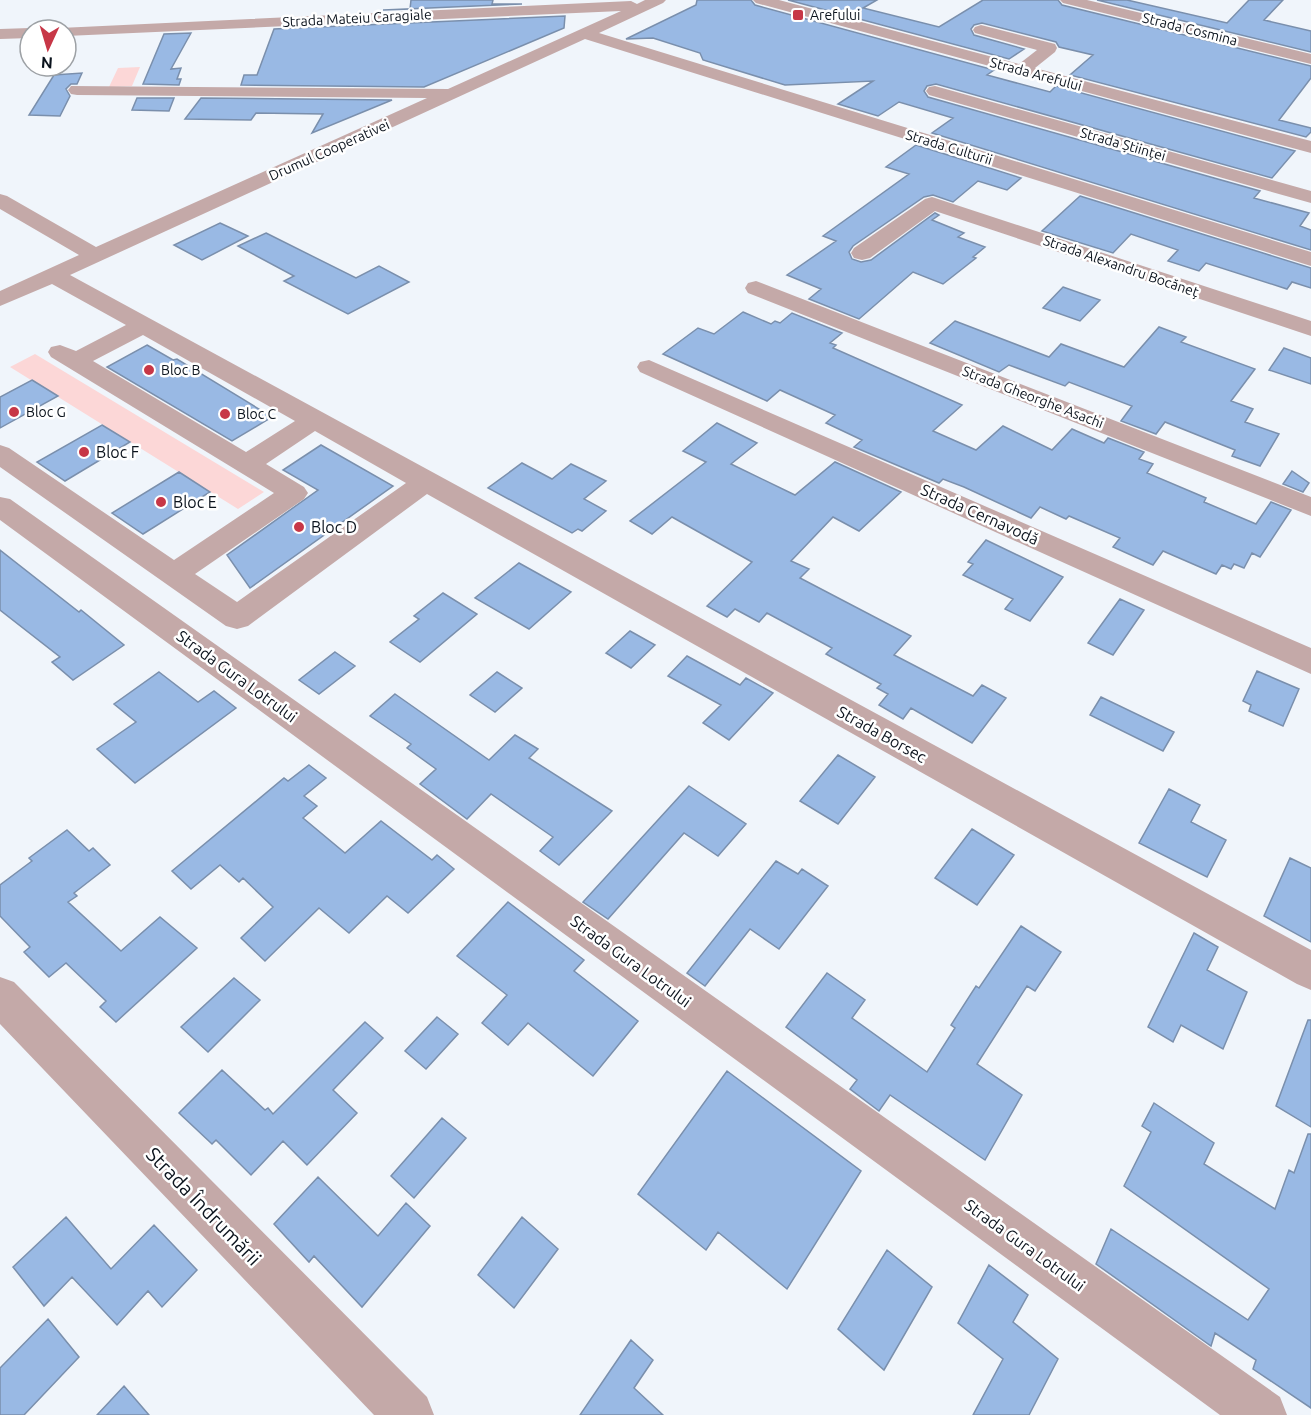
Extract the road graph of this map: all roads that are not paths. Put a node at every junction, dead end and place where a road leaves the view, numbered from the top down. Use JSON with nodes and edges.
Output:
{"nodes":[{"id":1,"x":760,"y":0,"type":"edge"},
{"id":2,"x":1068,"y":0,"type":"edge"},
{"id":3,"x":653,"y":2,"type":"edge"},
{"id":4,"x":78,"y":30,"type":"edge"},
{"id":5,"x":981,"y":30,"type":"dead end"},
{"id":6,"x":18,"y":33,"type":"edge"},
{"id":7,"x":0,"y":34,"type":"edge"},
{"id":8,"x":586,"y":34,"type":"junction"},
{"id":9,"x":1311,"y":59,"type":"edge"},
{"id":10,"x":1023,"y":70,"type":"junction"},
{"id":11,"x":77,"y":90,"type":"dead end"},
{"id":12,"x":935,"y":91,"type":"dead end"},
{"id":13,"x":456,"y":93,"type":"junction"},
{"id":14,"x":1311,"y":147,"type":"edge"},
{"id":15,"x":1311,"y":197,"type":"edge"},
{"id":16,"x":0,"y":200,"type":"edge"},
{"id":17,"x":862,"y":253,"type":"dead end"},
{"id":18,"x":96,"y":256,"type":"junction"},
{"id":19,"x":1311,"y":259,"type":"edge"},
{"id":20,"x":53,"y":276,"type":"junction"},
{"id":21,"x":756,"y":288,"type":"dead end"},
{"id":22,"x":0,"y":300,"type":"edge"},
{"id":23,"x":143,"y":326,"type":"junction"},
{"id":24,"x":1311,"y":330,"type":"edge"},
{"id":25,"x":649,"y":367,"type":"dead end"},
{"id":26,"x":314,"y":420,"type":"junction"},
{"id":27,"x":0,"y":454,"type":"edge"},
{"id":28,"x":247,"y":464,"type":"junction"},
{"id":29,"x":439,"y":489,"type":"junction"},
{"id":30,"x":0,"y":506,"type":"edge"},
{"id":31,"x":1311,"y":507,"type":"edge"},
{"id":32,"x":174,"y":574,"type":"junction"},
{"id":33,"x":1311,"y":662,"type":"edge"},
{"id":34,"x":1311,"y":972,"type":"edge"},
{"id":35,"x":0,"y":996,"type":"edge"},
{"id":36,"x":409,"y":1415,"type":"edge"},
{"id":37,"x":1262,"y":1415,"type":"edge"}],
"edges":[{"from":1,"to":10,"type":"street","name":"Strada Arefului"},
{"from":2,"to":9,"type":"street","name":"Strada Cosmina"},
{"from":3,"to":4,"type":"street","name":"Strada Mateiu Caragiale"},
{"from":3,"to":8,"type":"street","name":"Drumul Cooperativei"},
{"from":5,"to":10,"type":"street"},
{"from":6,"to":7,"type":"street"},
{"from":8,"to":13,"type":"street","name":"Drumul Cooperativei"},
{"from":8,"to":19,"type":"street","name":"Strada Culturii"},
{"from":10,"to":14,"type":"street","name":"Strada Arefului"},
{"from":11,"to":13,"type":"street"},
{"from":12,"to":15,"type":"street","name":"Strada Științei"},
{"from":13,"to":18,"type":"street","name":"Drumul Cooperativei"},
{"from":16,"to":18,"type":"street"},
{"from":17,"to":24,"type":"street","name":"Strada Alexandru Bocăneț"},
{"from":18,"to":20,"type":"street","name":"Drumul Cooperativei"},
{"from":20,"to":22,"type":"street","name":"Drumul Cooperativei"},
{"from":20,"to":23,"type":"street","name":"Strada Borsec"},
{"from":21,"to":31,"type":"street","name":"Strada Gheorghe Asachi"},
{"from":23,"to":26,"type":"street","name":"Strada Borsec"},
{"from":23,"to":28,"type":"street"},
{"from":25,"to":33,"type":"street","name":"Strada Cernavodă"},
{"from":26,"to":28,"type":"street"},
{"from":26,"to":29,"type":"street","name":"Strada Borsec"},
{"from":27,"to":32,"type":"street"},
{"from":28,"to":32,"type":"street"},
{"from":29,"to":32,"type":"street"},
{"from":29,"to":34,"type":"street","name":"Strada Borsec"},
{"from":30,"to":37,"type":"street","name":"Strada Gura Lotrului"},
{"from":35,"to":36,"type":"street","name":"Strada Îndrumării"}]}
